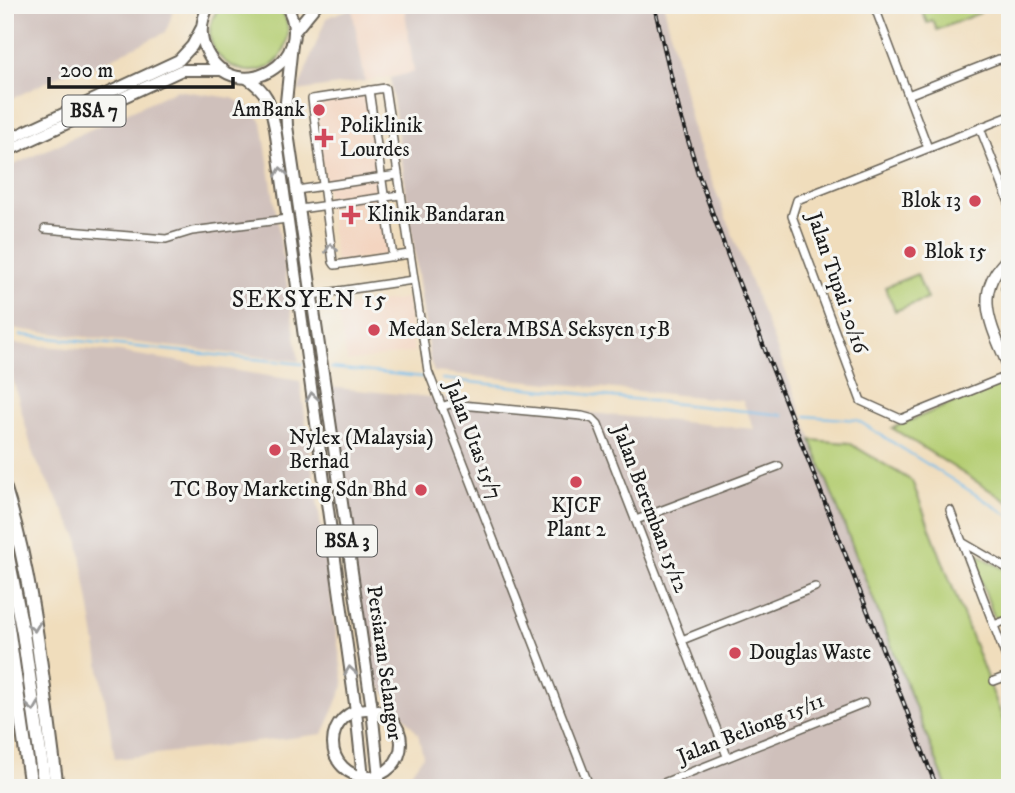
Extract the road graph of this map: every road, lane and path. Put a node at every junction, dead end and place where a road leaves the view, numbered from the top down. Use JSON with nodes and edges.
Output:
{"nodes":[{"id":1,"x":209,"y":5,"type":"edge"},
{"id":2,"x":286,"y":5,"type":"edge"},
{"id":3,"x":316,"y":5,"type":"edge"},
{"id":4,"x":874,"y":5,"type":"edge"},
{"id":5,"x":201,"y":29,"type":"junction"},
{"id":6,"x":293,"y":38,"type":"junction"},
{"id":7,"x":1010,"y":61,"type":"edge"},
{"id":8,"x":223,"y":70,"type":"junction"},
{"id":9,"x":247,"y":78,"type":"junction"},
{"id":10,"x":369,"y":90,"type":"junction"},
{"id":11,"x":908,"y":95,"type":"junction"},
{"id":12,"x":1010,"y":116,"type":"edge"},
{"id":13,"x":980,"y":128,"type":"junction"},
{"id":14,"x":5,"y":141,"type":"edge"},
{"id":15,"x":928,"y":149,"type":"junction"},
{"id":16,"x":5,"y":152,"type":"edge"},
{"id":17,"x":397,"y":176,"type":"junction"},
{"id":18,"x":381,"y":178,"type":"junction"},
{"id":19,"x":1010,"y":178,"type":"edge"},
{"id":20,"x":1001,"y":181,"type":"junction"},
{"id":21,"x":322,"y":186,"type":"junction"},
{"id":22,"x":297,"y":190,"type":"junction"},
{"id":23,"x":400,"y":195,"type":"junction"},
{"id":24,"x":384,"y":197,"type":"junction"},
{"id":25,"x":1010,"y":205,"type":"edge"},
{"id":26,"x":325,"y":206,"type":"junction"},
{"id":27,"x":300,"y":209,"type":"junction"},
{"id":28,"x":287,"y":219,"type":"junction"},
{"id":29,"x":46,"y":229,"type":"dead end"},
{"id":30,"x":409,"y":254,"type":"junction"},
{"id":31,"x":1010,"y":256,"type":"edge"},
{"id":32,"x":393,"y":257,"type":"junction"},
{"id":33,"x":413,"y":280,"type":"junction"},
{"id":34,"x":312,"y":295,"type":"junction"},
{"id":35,"x":1010,"y":373,"type":"edge"},
{"id":36,"x":441,"y":407,"type":"junction"},
{"id":37,"x":779,"y":466,"type":"dead end"},
{"id":38,"x":5,"y":489,"type":"edge"},
{"id":39,"x":950,"y":510,"type":"dead end"},
{"id":40,"x":636,"y":520,"type":"junction"},
{"id":41,"x":6,"y":542,"type":"edge"},
{"id":42,"x":962,"y":542,"type":"junction"},
{"id":43,"x":1010,"y":570,"type":"edge"},
{"id":44,"x":815,"y":587,"type":"dead end"},
{"id":45,"x":30,"y":593,"type":"junction"},
{"id":46,"x":5,"y":606,"type":"edge"},
{"id":47,"x":1010,"y":619,"type":"edge"},
{"id":48,"x":993,"y":625,"type":"junction"},
{"id":49,"x":682,"y":640,"type":"junction"},
{"id":50,"x":1010,"y":667,"type":"edge"},
{"id":51,"x":1010,"y":675,"type":"edge"},
{"id":52,"x":994,"y":681,"type":"dead end"},
{"id":53,"x":864,"y":703,"type":"dead end"},
{"id":54,"x":372,"y":709,"type":"junction"},
{"id":55,"x":356,"y":711,"type":"junction"},
{"id":56,"x":727,"y":756,"type":"junction"},
{"id":57,"x":379,"y":775,"type":"junction"},
{"id":58,"x":364,"y":782,"type":"edge"},
{"id":59,"x":31,"y":788,"type":"edge"},
{"id":60,"x":45,"y":788,"type":"edge"},
{"id":61,"x":57,"y":788,"type":"edge"},
{"id":62,"x":380,"y":788,"type":"edge"},
{"id":63,"x":590,"y":788,"type":"edge"},
{"id":64,"x":651,"y":788,"type":"edge"}],
"edges":[{"from":1,"to":5,"type":"main road"},
{"from":2,"to":6,"type":"main road"},
{"from":3,"to":6,"type":"main road"},
{"from":4,"to":11,"type":"street"},
{"from":5,"to":8,"type":"main road"},
{"from":5,"to":14,"type":"main road","number":"BSA 7"},
{"from":6,"to":9,"type":"main road"},
{"from":6,"to":22,"type":"main road","name":"Persiaran Selangor","number":"BSA 3"},
{"from":7,"to":11,"type":"street"},
{"from":8,"to":9,"type":"main road"},
{"from":8,"to":16,"type":"main road","number":"BSA 7"},
{"from":28,"to":9,"type":"main road","name":"Persiaran Selangor","number":"BSA 3","one_way":true},
{"from":10,"to":17,"type":"street","name":"Jalan Utas 15/7"},
{"from":10,"to":18,"type":"street"},
{"from":10,"to":21,"type":"street"},
{"from":11,"to":15,"type":"street"},
{"from":12,"to":13,"type":"street","name":"Jalan Tupai 20/16"},
{"from":13,"to":15,"type":"street","name":"Jalan Tupai 20/16"},
{"from":13,"to":20,"type":"street"},
{"from":15,"to":35,"type":"street","name":"Jalan Tupai 20/16"},
{"from":17,"to":18,"type":"street"},
{"from":17,"to":23,"type":"street","name":"Jalan Utas 15/7"},
{"from":18,"to":21,"type":"street"},
{"from":18,"to":24,"type":"street"},
{"from":19,"to":20,"type":"street"},
{"from":20,"to":25,"type":"street"},
{"from":21,"to":22,"type":"street"},
{"from":21,"to":26,"type":"street"},
{"from":22,"to":27,"type":"main road","name":"Persiaran Selangor","number":"BSA 3"},
{"from":23,"to":24,"type":"street"},
{"from":23,"to":30,"type":"street","name":"Jalan Utas 15/7"},
{"from":24,"to":26,"type":"street"},
{"from":24,"to":32,"type":"street"},
{"from":26,"to":27,"type":"street"},
{"from":32,"to":26,"type":"street","one_way":true},
{"from":27,"to":34,"type":"main road","name":"Persiaran Selangor","number":"BSA 3"},
{"from":28,"to":29,"type":"street"},
{"from":55,"to":28,"type":"main road","name":"Persiaran Selangor","number":"BSA 3","one_way":true},
{"from":30,"to":32,"type":"street"},
{"from":30,"to":33,"type":"street","name":"Jalan Utas 15/7"},
{"from":31,"to":35,"type":"street"},
{"from":33,"to":34,"type":"street"},
{"from":33,"to":36,"type":"street","name":"Jalan Utas 15/7"},
{"from":34,"to":54,"type":"main road","name":"Persiaran Selangor","number":"BSA 3"},
{"from":36,"to":40,"type":"street","name":"Jalan Beremban 15/12"},
{"from":36,"to":63,"type":"street","name":"Jalan Utas 15/7"},
{"from":37,"to":40,"type":"street"},
{"from":38,"to":45,"type":"highway"},
{"from":39,"to":42,"type":"street"},
{"from":40,"to":49,"type":"street","name":"Jalan Beremban 15/12"},
{"from":41,"to":45,"type":"highway"},
{"from":41,"to":60,"type":"highway","one_way":true},
{"from":42,"to":43,"type":"street"},
{"from":42,"to":48,"type":"street"},
{"from":44,"to":49,"type":"street"},
{"from":45,"to":61,"type":"highway","one_way":true},
{"from":46,"to":59,"type":"highway"},
{"from":47,"to":48,"type":"street"},
{"from":48,"to":50,"type":"street"},
{"from":49,"to":56,"type":"street","name":"Jalan Beremban 15/12"},
{"from":51,"to":52,"type":"street"},
{"from":53,"to":56,"type":"street","name":"Jalan Beliong 15/11"},
{"from":54,"to":55,"type":"main road"},
{"from":54,"to":57,"type":"main road","name":"Persiaran Selangor","number":"BSA 3"},
{"from":54,"to":57,"type":"main road"},
{"from":55,"to":58,"type":"main road","name":"Persiaran Selangor","number":"BSA 3"},
{"from":55,"to":58,"type":"main road"},
{"from":56,"to":64,"type":"street","name":"Jalan Beliong 15/11"},
{"from":57,"to":58,"type":"main road"},
{"from":57,"to":62,"type":"main road","name":"Persiaran Selangor","number":"BSA 3"}]}
